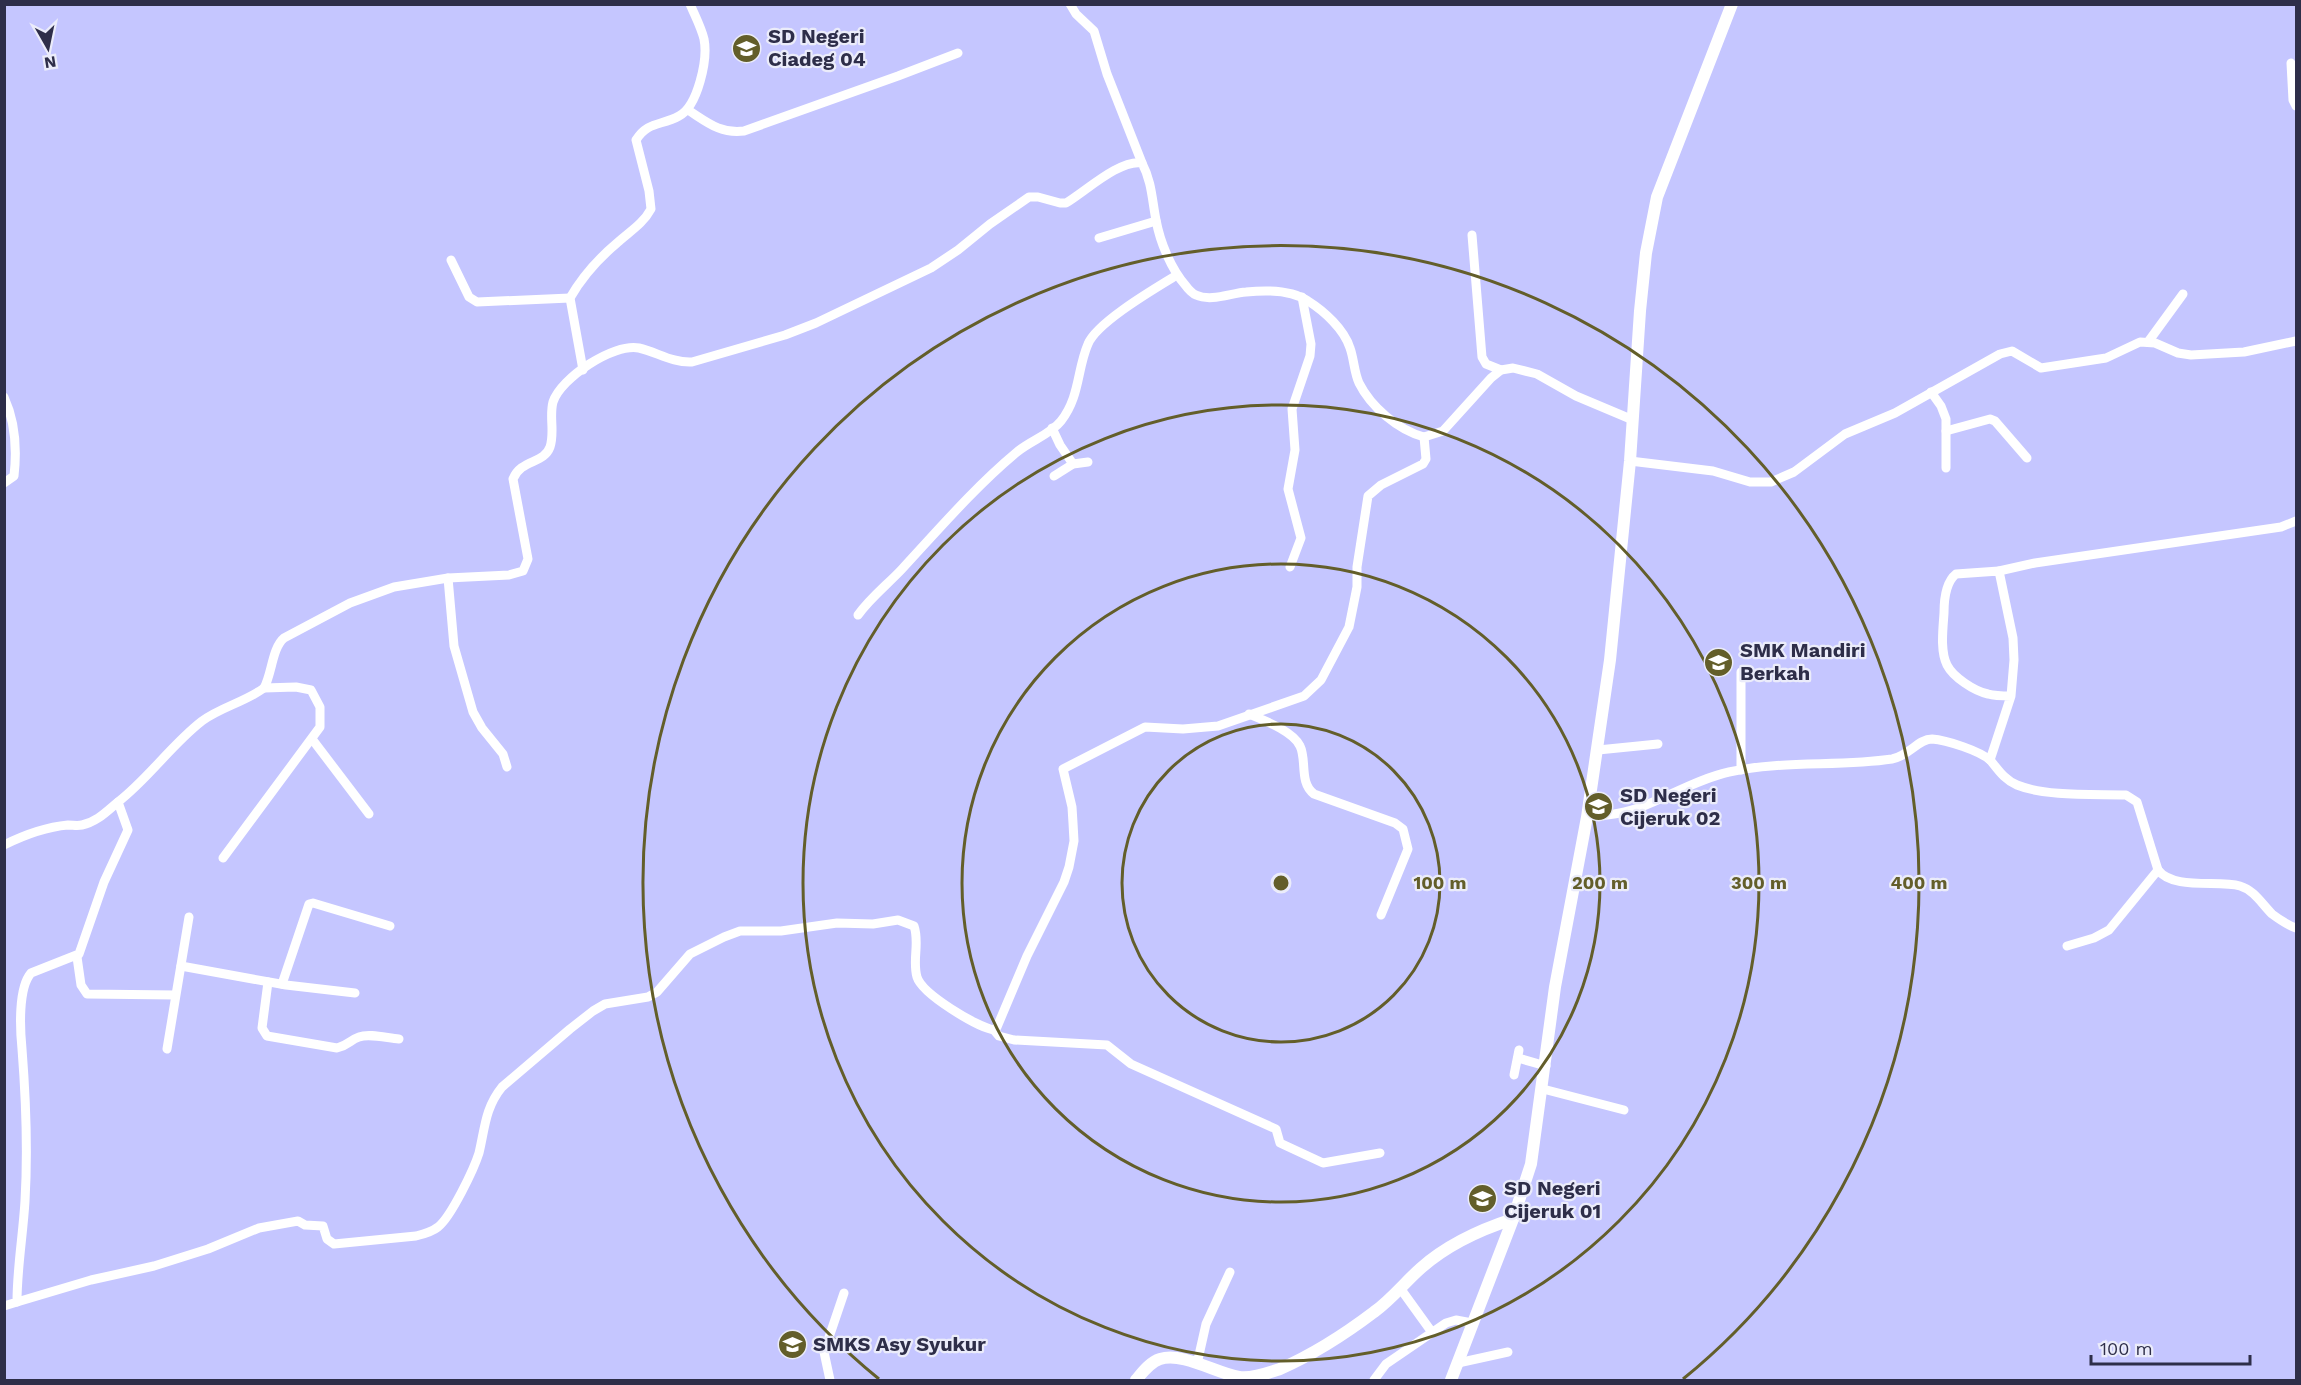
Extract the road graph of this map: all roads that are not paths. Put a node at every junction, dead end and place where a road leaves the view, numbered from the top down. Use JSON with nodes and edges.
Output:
{"nodes":[{"id":1,"x":690,"y":4,"type":"edge"},
{"id":2,"x":1070,"y":4,"type":"edge"},
{"id":3,"x":1732,"y":4,"type":"edge"},
{"id":4,"x":958,"y":52,"type":"dead end"},
{"id":5,"x":2291,"y":63,"type":"dead end"},
{"id":6,"x":2296,"y":106,"type":"edge"},
{"id":7,"x":688,"y":110,"type":"junction"},
{"id":8,"x":1142,"y":163,"type":"junction"},
{"id":9,"x":1156,"y":220,"type":"junction"},
{"id":10,"x":1472,"y":235,"type":"dead end"},
{"id":11,"x":1099,"y":238,"type":"dead end"},
{"id":12,"x":452,"y":260,"type":"dead end"},
{"id":13,"x":1177,"y":275,"type":"junction"},
{"id":14,"x":2183,"y":294,"type":"dead end"},
{"id":15,"x":1302,"y":297,"type":"junction"},
{"id":16,"x":570,"y":298,"type":"junction"},
{"id":17,"x":2296,"y":341,"type":"edge"},
{"id":18,"x":2148,"y":342,"type":"junction"},
{"id":19,"x":583,"y":370,"type":"junction"},
{"id":20,"x":1501,"y":370,"type":"junction"},
{"id":21,"x":4,"y":397,"type":"edge"},
{"id":22,"x":1936,"y":399,"type":"junction"},
{"id":23,"x":1633,"y":420,"type":"junction"},
{"id":24,"x":1053,"y":428,"type":"junction"},
{"id":25,"x":1946,"y":431,"type":"junction"},
{"id":26,"x":1424,"y":437,"type":"junction"},
{"id":27,"x":2027,"y":458,"type":"dead end"},
{"id":28,"x":1630,"y":461,"type":"junction"},
{"id":29,"x":1088,"y":462,"type":"dead end"},
{"id":30,"x":1073,"y":464,"type":"junction"},
{"id":31,"x":1946,"y":468,"type":"dead end"},
{"id":32,"x":1054,"y":476,"type":"dead end"},
{"id":33,"x":4,"y":483,"type":"edge"},
{"id":34,"x":2296,"y":521,"type":"edge"},
{"id":35,"x":1290,"y":567,"type":"dead end"},
{"id":36,"x":1999,"y":571,"type":"junction"},
{"id":37,"x":448,"y":578,"type":"junction"},
{"id":38,"x":858,"y":615,"type":"dead end"},
{"id":39,"x":1741,"y":672,"type":"dead end"},
{"id":40,"x":264,"y":688,"type":"junction"},
{"id":41,"x":2011,"y":696,"type":"junction"},
{"id":42,"x":1249,"y":714,"type":"junction"},
{"id":43,"x":312,"y":739,"type":"junction"},
{"id":44,"x":1658,"y":744,"type":"dead end"},
{"id":45,"x":1598,"y":750,"type":"junction"},
{"id":46,"x":1990,"y":760,"type":"junction"},
{"id":47,"x":507,"y":767,"type":"dead end"},
{"id":48,"x":1741,"y":770,"type":"junction"},
{"id":49,"x":118,"y":802,"type":"junction"},
{"id":50,"x":369,"y":814,"type":"dead end"},
{"id":51,"x":1587,"y":817,"type":"junction"},
{"id":52,"x":4,"y":845,"type":"edge"},
{"id":53,"x":223,"y":858,"type":"dead end"},
{"id":54,"x":2158,"y":870,"type":"junction"},
{"id":55,"x":1381,"y":915,"type":"dead end"},
{"id":56,"x":189,"y":917,"type":"dead end"},
{"id":57,"x":390,"y":926,"type":"dead end"},
{"id":58,"x":2296,"y":928,"type":"edge"},
{"id":59,"x":2067,"y":946,"type":"dead end"},
{"id":60,"x":77,"y":957,"type":"junction"},
{"id":61,"x":181,"y":966,"type":"junction"},
{"id":62,"x":268,"y":982,"type":"junction"},
{"id":63,"x":282,"y":984,"type":"junction"},
{"id":64,"x":355,"y":993,"type":"dead end"},
{"id":65,"x":175,"y":995,"type":"junction"},
{"id":66,"x":994,"y":1030,"type":"junction"},
{"id":67,"x":399,"y":1039,"type":"dead end"},
{"id":68,"x":167,"y":1049,"type":"dead end"},
{"id":69,"x":1546,"y":1066,"type":"junction"},
{"id":70,"x":1514,"y":1075,"type":"dead end"},
{"id":71,"x":1543,"y":1089,"type":"junction"},
{"id":72,"x":1624,"y":1110,"type":"dead end"},
{"id":73,"x":1380,"y":1153,"type":"dead end"},
{"id":74,"x":1513,"y":1219,"type":"junction"},
{"id":75,"x":1230,"y":1272,"type":"dead end"},
{"id":76,"x":1400,"y":1288,"type":"junction"},
{"id":77,"x":844,"y":1293,"type":"dead end"},
{"id":78,"x":17,"y":1302,"type":"junction"},
{"id":79,"x":4,"y":1306,"type":"edge"},
{"id":80,"x":1472,"y":1323,"type":"junction"},
{"id":81,"x":1431,"y":1331,"type":"junction"},
{"id":82,"x":1508,"y":1352,"type":"dead end"},
{"id":83,"x":1191,"y":1362,"type":"junction"},
{"id":84,"x":1458,"y":1363,"type":"junction"},
{"id":85,"x":1237,"y":1378,"type":"edge"},
{"id":86,"x":830,"y":1380,"type":"edge"},
{"id":87,"x":1136,"y":1380,"type":"edge"},
{"id":88,"x":1374,"y":1380,"type":"edge"},
{"id":89,"x":1451,"y":1380,"type":"edge"}],
"edges":[{"from":1,"to":7,"type":"street"},
{"from":2,"to":8,"type":"street"},
{"from":3,"to":23,"type":"main road"},
{"from":4,"to":7,"type":"street"},
{"from":5,"to":6,"type":"street"},
{"from":7,"to":16,"type":"street"},
{"from":8,"to":9,"type":"street"},
{"from":8,"to":19,"type":"street"},
{"from":9,"to":11,"type":"street"},
{"from":9,"to":13,"type":"street"},
{"from":10,"to":20,"type":"street"},
{"from":12,"to":16,"type":"street"},
{"from":13,"to":15,"type":"street"},
{"from":13,"to":24,"type":"street"},
{"from":14,"to":18,"type":"street"},
{"from":15,"to":26,"type":"street"},
{"from":15,"to":35,"type":"street"},
{"from":16,"to":19,"type":"street"},
{"from":17,"to":18,"type":"street"},
{"from":18,"to":22,"type":"street"},
{"from":19,"to":37,"type":"street"},
{"from":20,"to":23,"type":"street"},
{"from":20,"to":26,"type":"street"},
{"from":21,"to":33,"type":"street"},
{"from":22,"to":25,"type":"street"},
{"from":22,"to":28,"type":"street"},
{"from":23,"to":28,"type":"main road"},
{"from":24,"to":30,"type":"street"},
{"from":24,"to":38,"type":"street"},
{"from":25,"to":27,"type":"street"},
{"from":25,"to":31,"type":"street"},
{"from":26,"to":42,"type":"street"},
{"from":28,"to":45,"type":"main road"},
{"from":29,"to":30,"type":"street"},
{"from":30,"to":32,"type":"street"},
{"from":34,"to":36,"type":"street"},
{"from":36,"to":41,"type":"street"},
{"from":36,"to":41,"type":"street"},
{"from":37,"to":40,"type":"street"},
{"from":37,"to":47,"type":"street"},
{"from":39,"to":48,"type":"street"},
{"from":40,"to":43,"type":"street"},
{"from":40,"to":49,"type":"street"},
{"from":41,"to":46,"type":"street"},
{"from":42,"to":55,"type":"street"},
{"from":42,"to":66,"type":"street"},
{"from":43,"to":50,"type":"street"},
{"from":43,"to":53,"type":"street"},
{"from":44,"to":45,"type":"street"},
{"from":45,"to":51,"type":"main road"},
{"from":46,"to":48,"type":"street"},
{"from":46,"to":54,"type":"street"},
{"from":48,"to":51,"type":"street"},
{"from":49,"to":52,"type":"street"},
{"from":49,"to":60,"type":"street"},
{"from":51,"to":69,"type":"main road"},
{"from":54,"to":58,"type":"street"},
{"from":54,"to":59,"type":"street"},
{"from":56,"to":61,"type":"street"},
{"from":57,"to":63,"type":"street"},
{"from":60,"to":65,"type":"street"},
{"from":60,"to":78,"type":"street"},
{"from":61,"to":62,"type":"street"},
{"from":61,"to":65,"type":"street"},
{"from":62,"to":63,"type":"street"},
{"from":62,"to":67,"type":"street"},
{"from":63,"to":64,"type":"street"},
{"from":65,"to":68,"type":"street"},
{"from":66,"to":73,"type":"street"},
{"from":66,"to":78,"type":"street"},
{"from":69,"to":70,"type":"street"},
{"from":69,"to":71,"type":"main road"},
{"from":71,"to":72,"type":"street"},
{"from":71,"to":74,"type":"main road"},
{"from":74,"to":76,"type":"main road"},
{"from":74,"to":80,"type":"main road"},
{"from":75,"to":83,"type":"street"},
{"from":76,"to":81,"type":"street"},
{"from":76,"to":85,"type":"main road"},
{"from":77,"to":86,"type":"street"},
{"from":78,"to":79,"type":"street"},
{"from":80,"to":81,"type":"street"},
{"from":80,"to":84,"type":"main road"},
{"from":81,"to":88,"type":"street"},
{"from":82,"to":84,"type":"street"},
{"from":83,"to":85,"type":"main road"},
{"from":83,"to":87,"type":"main road"},
{"from":84,"to":89,"type":"main road"}]}
